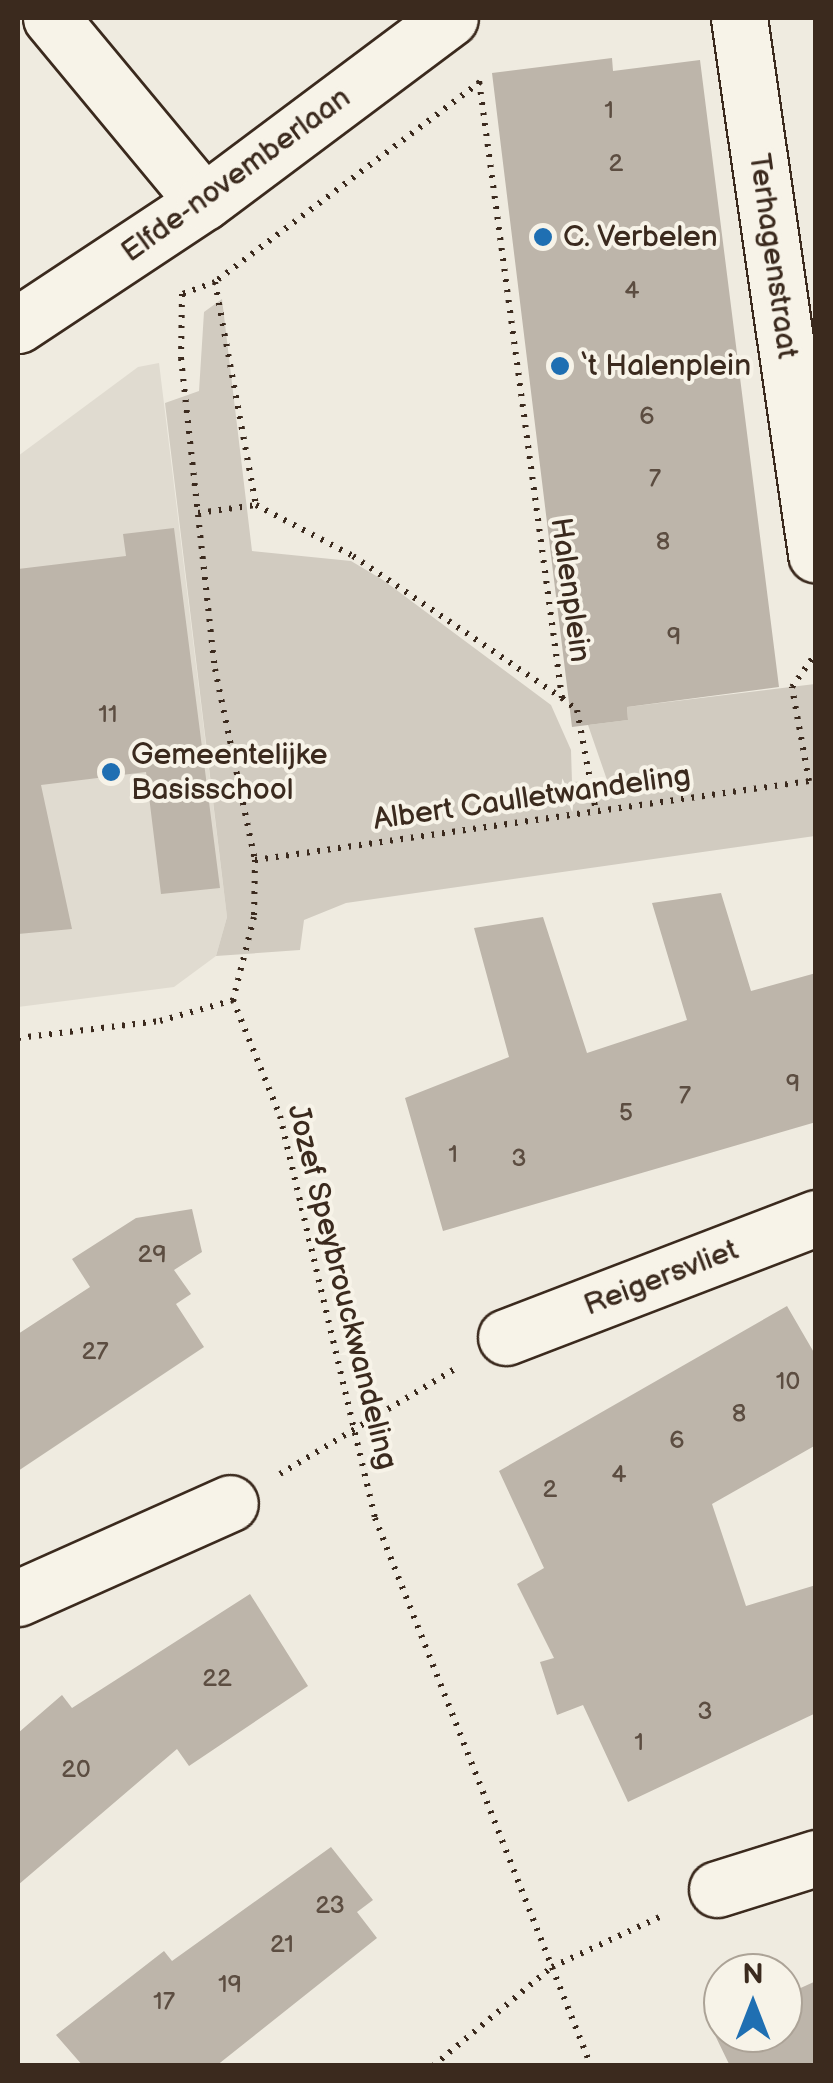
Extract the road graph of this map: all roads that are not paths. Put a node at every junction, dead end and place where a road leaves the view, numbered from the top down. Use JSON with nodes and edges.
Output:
{"nodes":[{"id":1,"x":51,"y":18,"type":"edge"},
{"id":2,"x":739,"y":18,"type":"edge"},
{"id":3,"x":441,"y":24,"type":"edge"},
{"id":4,"x":204,"y":202,"type":"junction"},
{"id":5,"x":18,"y":325,"type":"edge"},
{"id":6,"x":816,"y":554,"type":"edge"},
{"id":7,"x":816,"y":1218,"type":"edge"},
{"id":8,"x":506,"y":1338,"type":"road end"},
{"id":9,"x":230,"y":1504,"type":"road end"},
{"id":10,"x":18,"y":1598,"type":"edge"},
{"id":11,"x":816,"y":1858,"type":"edge"},
{"id":12,"x":717,"y":1889,"type":"road end"}],
"edges":[{"from":1,"to":4,"type":"street"},
{"from":2,"to":6,"type":"street","name":"Terhagenstraat"},
{"from":3,"to":4,"type":"street","name":"Elfde-novemberlaan"},
{"from":4,"to":5,"type":"street","name":"Elfde-novemberlaan"},
{"from":7,"to":8,"type":"street","name":"Reigersvliet"},
{"from":9,"to":10,"type":"street"},
{"from":11,"to":12,"type":"street"}]}
